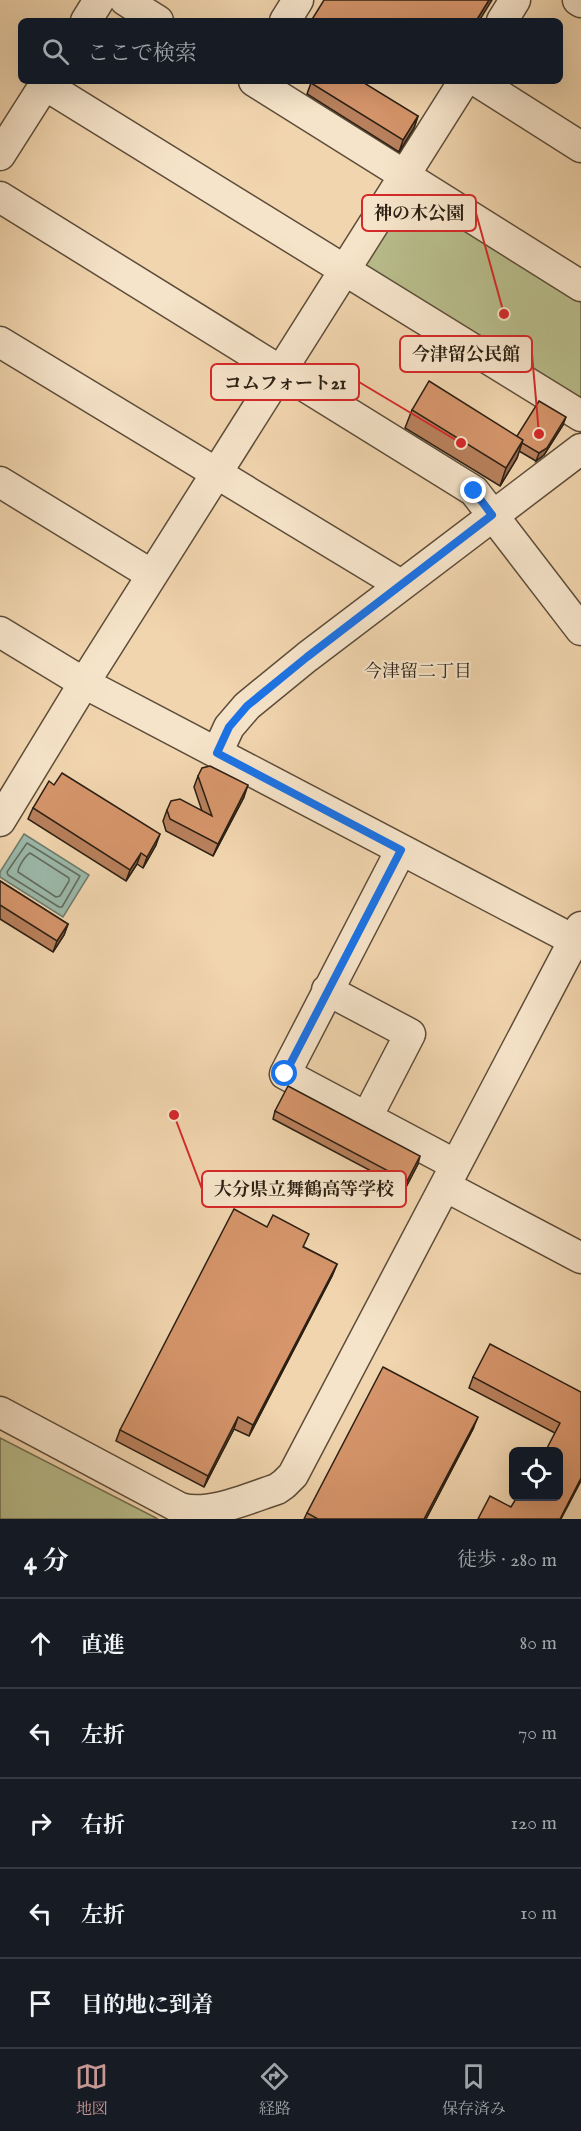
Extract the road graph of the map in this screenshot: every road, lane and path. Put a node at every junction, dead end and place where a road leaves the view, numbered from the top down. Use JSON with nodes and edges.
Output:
{"nodes":[{"id":1,"x":99,"y":0,"type":"edge"},
{"id":2,"x":125,"y":0,"type":"edge"},
{"id":3,"x":298,"y":0,"type":"edge"},
{"id":4,"x":515,"y":0,"type":"edge"},
{"id":5,"x":88,"y":18,"type":"edge"},
{"id":6,"x":153,"y":18,"type":"edge"},
{"id":7,"x":287,"y":18,"type":"edge"},
{"id":8,"x":504,"y":18,"type":"edge"},
{"id":9,"x":45,"y":84,"type":"edge"},
{"id":10,"x":48,"y":84,"type":"edge"},
{"id":11,"x":259,"y":84,"type":"edge"},
{"id":12,"x":462,"y":84,"type":"edge"},
{"id":13,"x":482,"y":84,"type":"edge"},
{"id":14,"x":581,"y":147,"type":"edge"},
{"id":15,"x":0,"y":155,"type":"edge"},
{"id":16,"x":404,"y":175,"type":"junction"},
{"id":17,"x":0,"y":197,"type":"edge"},
{"id":18,"x":345,"y":270,"type":"junction"},
{"id":19,"x":581,"y":286,"type":"edge"},
{"id":20,"x":0,"y":342,"type":"edge"},
{"id":21,"x":281,"y":371,"type":"junction"},
{"id":22,"x":581,"y":416,"type":"edge"},
{"id":23,"x":581,"y":448,"type":"edge"},
{"id":24,"x":217,"y":472,"type":"junction"},
{"id":25,"x":0,"y":482,"type":"edge"},
{"id":26,"x":492,"y":515,"type":"junction"},
{"id":27,"x":152,"y":575,"type":"junction"},
{"id":28,"x":401,"y":585,"type":"junction"},
{"id":29,"x":581,"y":630,"type":"edge"},
{"id":30,"x":0,"y":632,"type":"edge"},
{"id":31,"x":84,"y":683,"type":"junction"},
{"id":32,"x":217,"y":753,"type":"junction"},
{"id":33,"x":10,"y":782,"type":"edge"},
{"id":34,"x":0,"y":821,"type":"edge"},
{"id":35,"x":401,"y":850,"type":"junction"},
{"id":36,"x":579,"y":937,"type":"edge"},
{"id":37,"x":327,"y":990,"type":"junction"},
{"id":38,"x":367,"y":1118,"type":"junction"},
{"id":39,"x":450,"y":1175,"type":"junction"},
{"id":40,"x":581,"y":1258,"type":"edge"},
{"id":41,"x":0,"y":1412,"type":"edge"}],
"edges":[{"from":1,"to":5,"type":"street"},
{"from":2,"to":6,"type":"street"},
{"from":3,"to":7,"type":"street"},
{"from":4,"to":8,"type":"street"},
{"from":9,"to":15,"type":"street"},
{"from":10,"to":18,"type":"street"},
{"from":11,"to":16,"type":"street"},
{"from":12,"to":16,"type":"street"},
{"from":13,"to":14,"type":"street"},
{"from":16,"to":18,"type":"street"},
{"from":16,"to":19,"type":"street"},
{"from":17,"to":21,"type":"street"},
{"from":18,"to":21,"type":"street"},
{"from":18,"to":22,"type":"street"},
{"from":20,"to":24,"type":"street"},
{"from":21,"to":24,"type":"street"},
{"from":21,"to":26,"type":"street"},
{"from":23,"to":26,"type":"street"},
{"from":24,"to":27,"type":"street"},
{"from":24,"to":28,"type":"street"},
{"from":25,"to":27,"type":"street"},
{"from":26,"to":28,"type":"street"},
{"from":26,"to":29,"type":"street"},
{"from":27,"to":31,"type":"street"},
{"from":28,"to":32,"type":"street"},
{"from":30,"to":31,"type":"street"},
{"from":31,"to":32,"type":"street"},
{"from":31,"to":33,"type":"street"},
{"from":32,"to":35,"type":"street"},
{"from":33,"to":34,"type":"street"},
{"from":35,"to":36,"type":"street"},
{"from":35,"to":37,"type":"street"},
{"from":36,"to":39,"type":"street"},
{"from":37,"to":38,"type":"street"},
{"from":37,"to":38,"type":"street"},
{"from":38,"to":39,"type":"street"},
{"from":39,"to":40,"type":"street"},
{"from":39,"to":41,"type":"street"}]}
